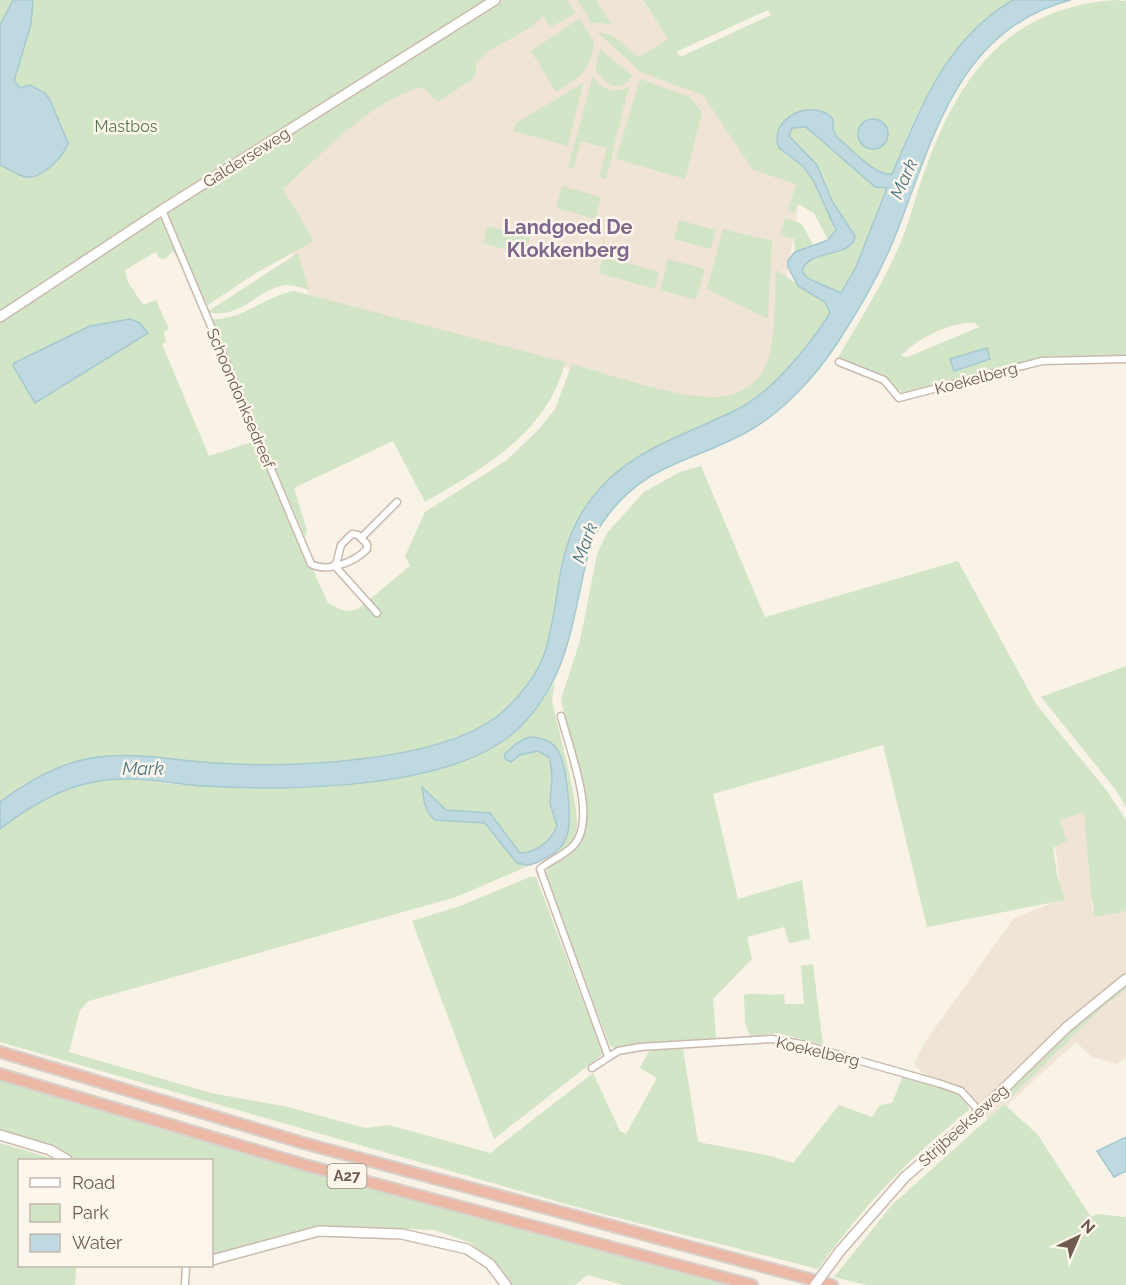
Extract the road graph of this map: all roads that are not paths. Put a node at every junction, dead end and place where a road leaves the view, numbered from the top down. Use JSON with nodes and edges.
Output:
{"nodes":[{"id":1,"x":495,"y":0,"type":"edge"},
{"id":2,"x":162,"y":210,"type":"junction"},
{"id":3,"x":0,"y":317,"type":"edge"},
{"id":4,"x":1126,"y":360,"type":"edge"},
{"id":5,"x":839,"y":362,"type":"dead end"},
{"id":6,"x":397,"y":502,"type":"dead end"},
{"id":7,"x":361,"y":538,"type":"junction"},
{"id":8,"x":335,"y":565,"type":"junction"},
{"id":9,"x":377,"y":613,"type":"dead end"},
{"id":10,"x":561,"y":716,"type":"dead end"},
{"id":11,"x":1126,"y":979,"type":"edge"},
{"id":12,"x":0,"y":1052,"type":"edge"},
{"id":13,"x":608,"y":1056,"type":"junction"},
{"id":14,"x":592,"y":1068,"type":"dead end"},
{"id":15,"x":0,"y":1074,"type":"edge"},
{"id":16,"x":980,"y":1112,"type":"junction"},
{"id":17,"x":0,"y":1135,"type":"edge"},
{"id":18,"x":64,"y":1159,"type":"edge"},
{"id":19,"x":213,"y":1260,"type":"edge"},
{"id":20,"x":186,"y":1267,"type":"edge"},
{"id":21,"x":186,"y":1285,"type":"edge"},
{"id":22,"x":506,"y":1285,"type":"edge"},
{"id":23,"x":752,"y":1285,"type":"edge"},
{"id":24,"x":815,"y":1285,"type":"edge"},
{"id":25,"x":832,"y":1285,"type":"edge"}],
"edges":[{"from":1,"to":2,"type":"street","name":"Galderseweg"},
{"from":2,"to":3,"type":"street","name":"Galderseweg"},
{"from":2,"to":8,"type":"street","name":"Schoondonksedreef"},
{"from":4,"to":5,"type":"street","name":"Koekelberg"},
{"from":6,"to":7,"type":"street"},
{"from":7,"to":8,"type":"street"},
{"from":7,"to":8,"type":"street"},
{"from":8,"to":9,"type":"street"},
{"from":10,"to":13,"type":"street"},
{"from":11,"to":16,"type":"street","name":"Strijbeekseweg"},
{"from":12,"to":25,"type":"highway","number":"A27"},
{"from":13,"to":14,"type":"street","name":"Koekelberg"},
{"from":13,"to":16,"type":"street","name":"Koekelberg"},
{"from":15,"to":23,"type":"highway","number":"A27"},
{"from":16,"to":24,"type":"street","name":"Strijbeekseweg","bridge":true},
{"from":17,"to":18,"type":"street"},
{"from":19,"to":22,"type":"street"},
{"from":20,"to":21,"type":"street"}]}
